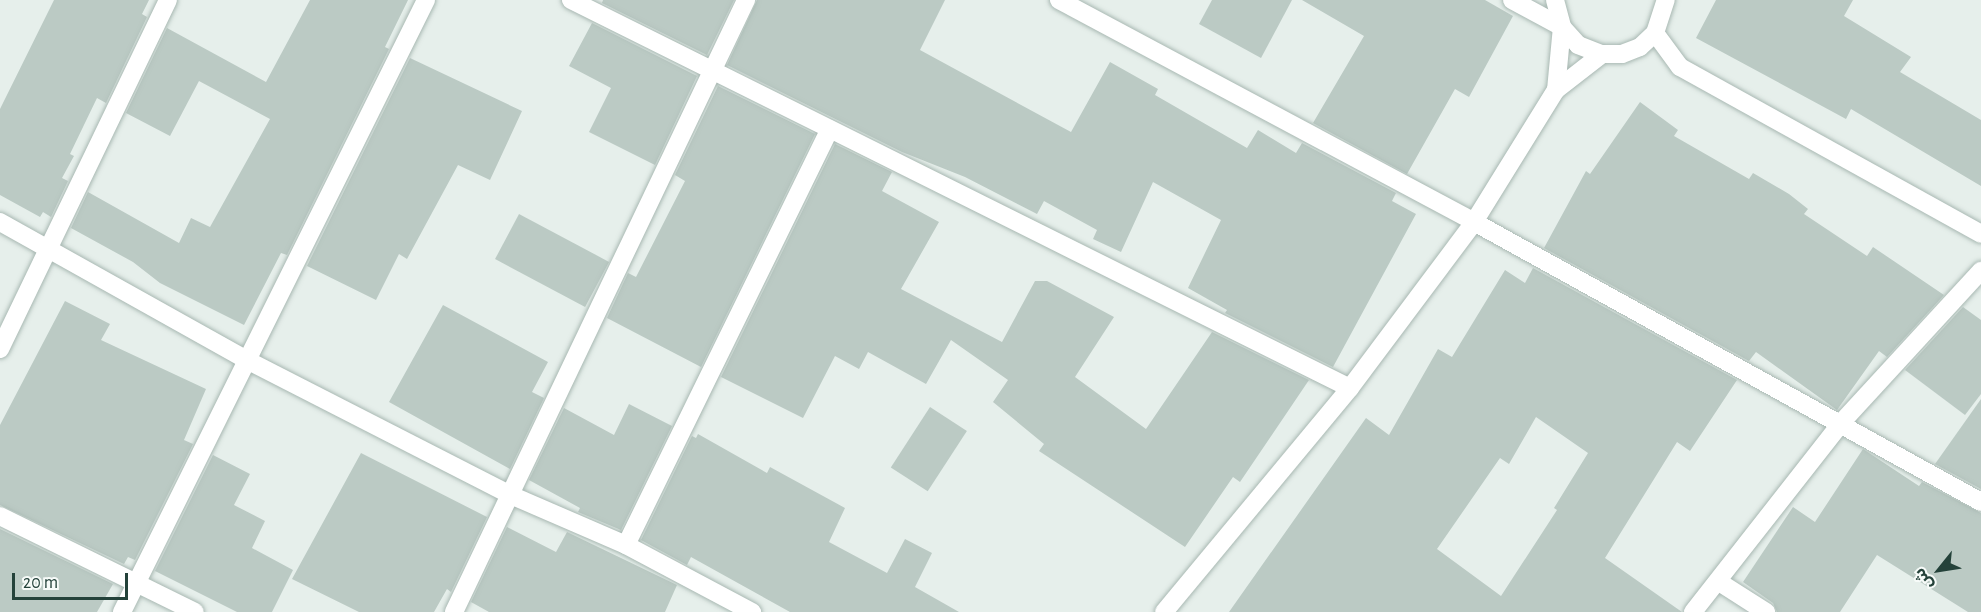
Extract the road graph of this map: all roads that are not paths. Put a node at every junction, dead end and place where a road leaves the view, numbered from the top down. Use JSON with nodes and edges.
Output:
{"nodes":[{"id":1,"x":168,"y":0,"type":"edge"},
{"id":2,"x":426,"y":0,"type":"edge"},
{"id":3,"x":571,"y":0,"type":"edge"},
{"id":4,"x":746,"y":0,"type":"edge"},
{"id":5,"x":1059,"y":0,"type":"edge"},
{"id":6,"x":1512,"y":0,"type":"edge"},
{"id":7,"x":1556,"y":0,"type":"edge"},
{"id":8,"x":1667,"y":1,"type":"edge"},
{"id":9,"x":1562,"y":27,"type":"junction"},
{"id":10,"x":1655,"y":33,"type":"junction"},
{"id":11,"x":1602,"y":54,"type":"junction"},
{"id":12,"x":714,"y":73,"type":"junction"},
{"id":13,"x":1556,"y":90,"type":"junction"},
{"id":14,"x":830,"y":129,"type":"junction"},
{"id":15,"x":0,"y":222,"type":"edge"},
{"id":16,"x":1474,"y":222,"type":"junction"},
{"id":17,"x":1981,"y":234,"type":"edge"},
{"id":18,"x":49,"y":248,"type":"junction"},
{"id":19,"x":1981,"y":271,"type":"edge"},
{"id":20,"x":0,"y":349,"type":"edge"},
{"id":21,"x":245,"y":359,"type":"junction"},
{"id":22,"x":1350,"y":388,"type":"junction"},
{"id":23,"x":1841,"y":423,"type":"junction"},
{"id":24,"x":513,"y":496,"type":"junction"},
{"id":25,"x":1981,"y":502,"type":"edge"},
{"id":26,"x":0,"y":516,"type":"edge"},
{"id":27,"x":626,"y":545,"type":"junction"},
{"id":28,"x":1719,"y":582,"type":"junction"},
{"id":29,"x":136,"y":583,"type":"junction"},
{"id":30,"x":122,"y":612,"type":"edge"},
{"id":31,"x":195,"y":612,"type":"edge"},
{"id":32,"x":454,"y":612,"type":"edge"},
{"id":33,"x":752,"y":612,"type":"edge"},
{"id":34,"x":1164,"y":612,"type":"edge"},
{"id":35,"x":1693,"y":612,"type":"edge"},
{"id":36,"x":1766,"y":612,"type":"edge"}],
"edges":[{"from":1,"to":18,"type":"street"},
{"from":2,"to":21,"type":"street"},
{"from":3,"to":12,"type":"street"},
{"from":4,"to":12,"type":"street"},
{"from":5,"to":16,"type":"street"},
{"from":6,"to":9,"type":"street"},
{"from":7,"to":9,"type":"street"},
{"from":8,"to":10,"type":"street"},
{"from":9,"to":11,"type":"street"},
{"from":9,"to":13,"type":"street"},
{"from":10,"to":11,"type":"street"},
{"from":10,"to":17,"type":"street"},
{"from":11,"to":13,"type":"street"},
{"from":12,"to":14,"type":"street"},
{"from":12,"to":24,"type":"street"},
{"from":13,"to":16,"type":"street"},
{"from":14,"to":22,"type":"street"},
{"from":14,"to":27,"type":"street"},
{"from":15,"to":18,"type":"street"},
{"from":16,"to":22,"type":"street"},
{"from":16,"to":23,"type":"street"},
{"from":18,"to":20,"type":"street"},
{"from":18,"to":21,"type":"street"},
{"from":19,"to":23,"type":"street"},
{"from":21,"to":24,"type":"street"},
{"from":21,"to":29,"type":"street"},
{"from":22,"to":34,"type":"street"},
{"from":23,"to":25,"type":"street"},
{"from":23,"to":28,"type":"street"},
{"from":24,"to":27,"type":"street"},
{"from":24,"to":32,"type":"street"},
{"from":26,"to":29,"type":"street"},
{"from":27,"to":33,"type":"street"},
{"from":28,"to":35,"type":"street"},
{"from":28,"to":36,"type":"street"},
{"from":29,"to":30,"type":"street"},
{"from":29,"to":31,"type":"street"}]}
